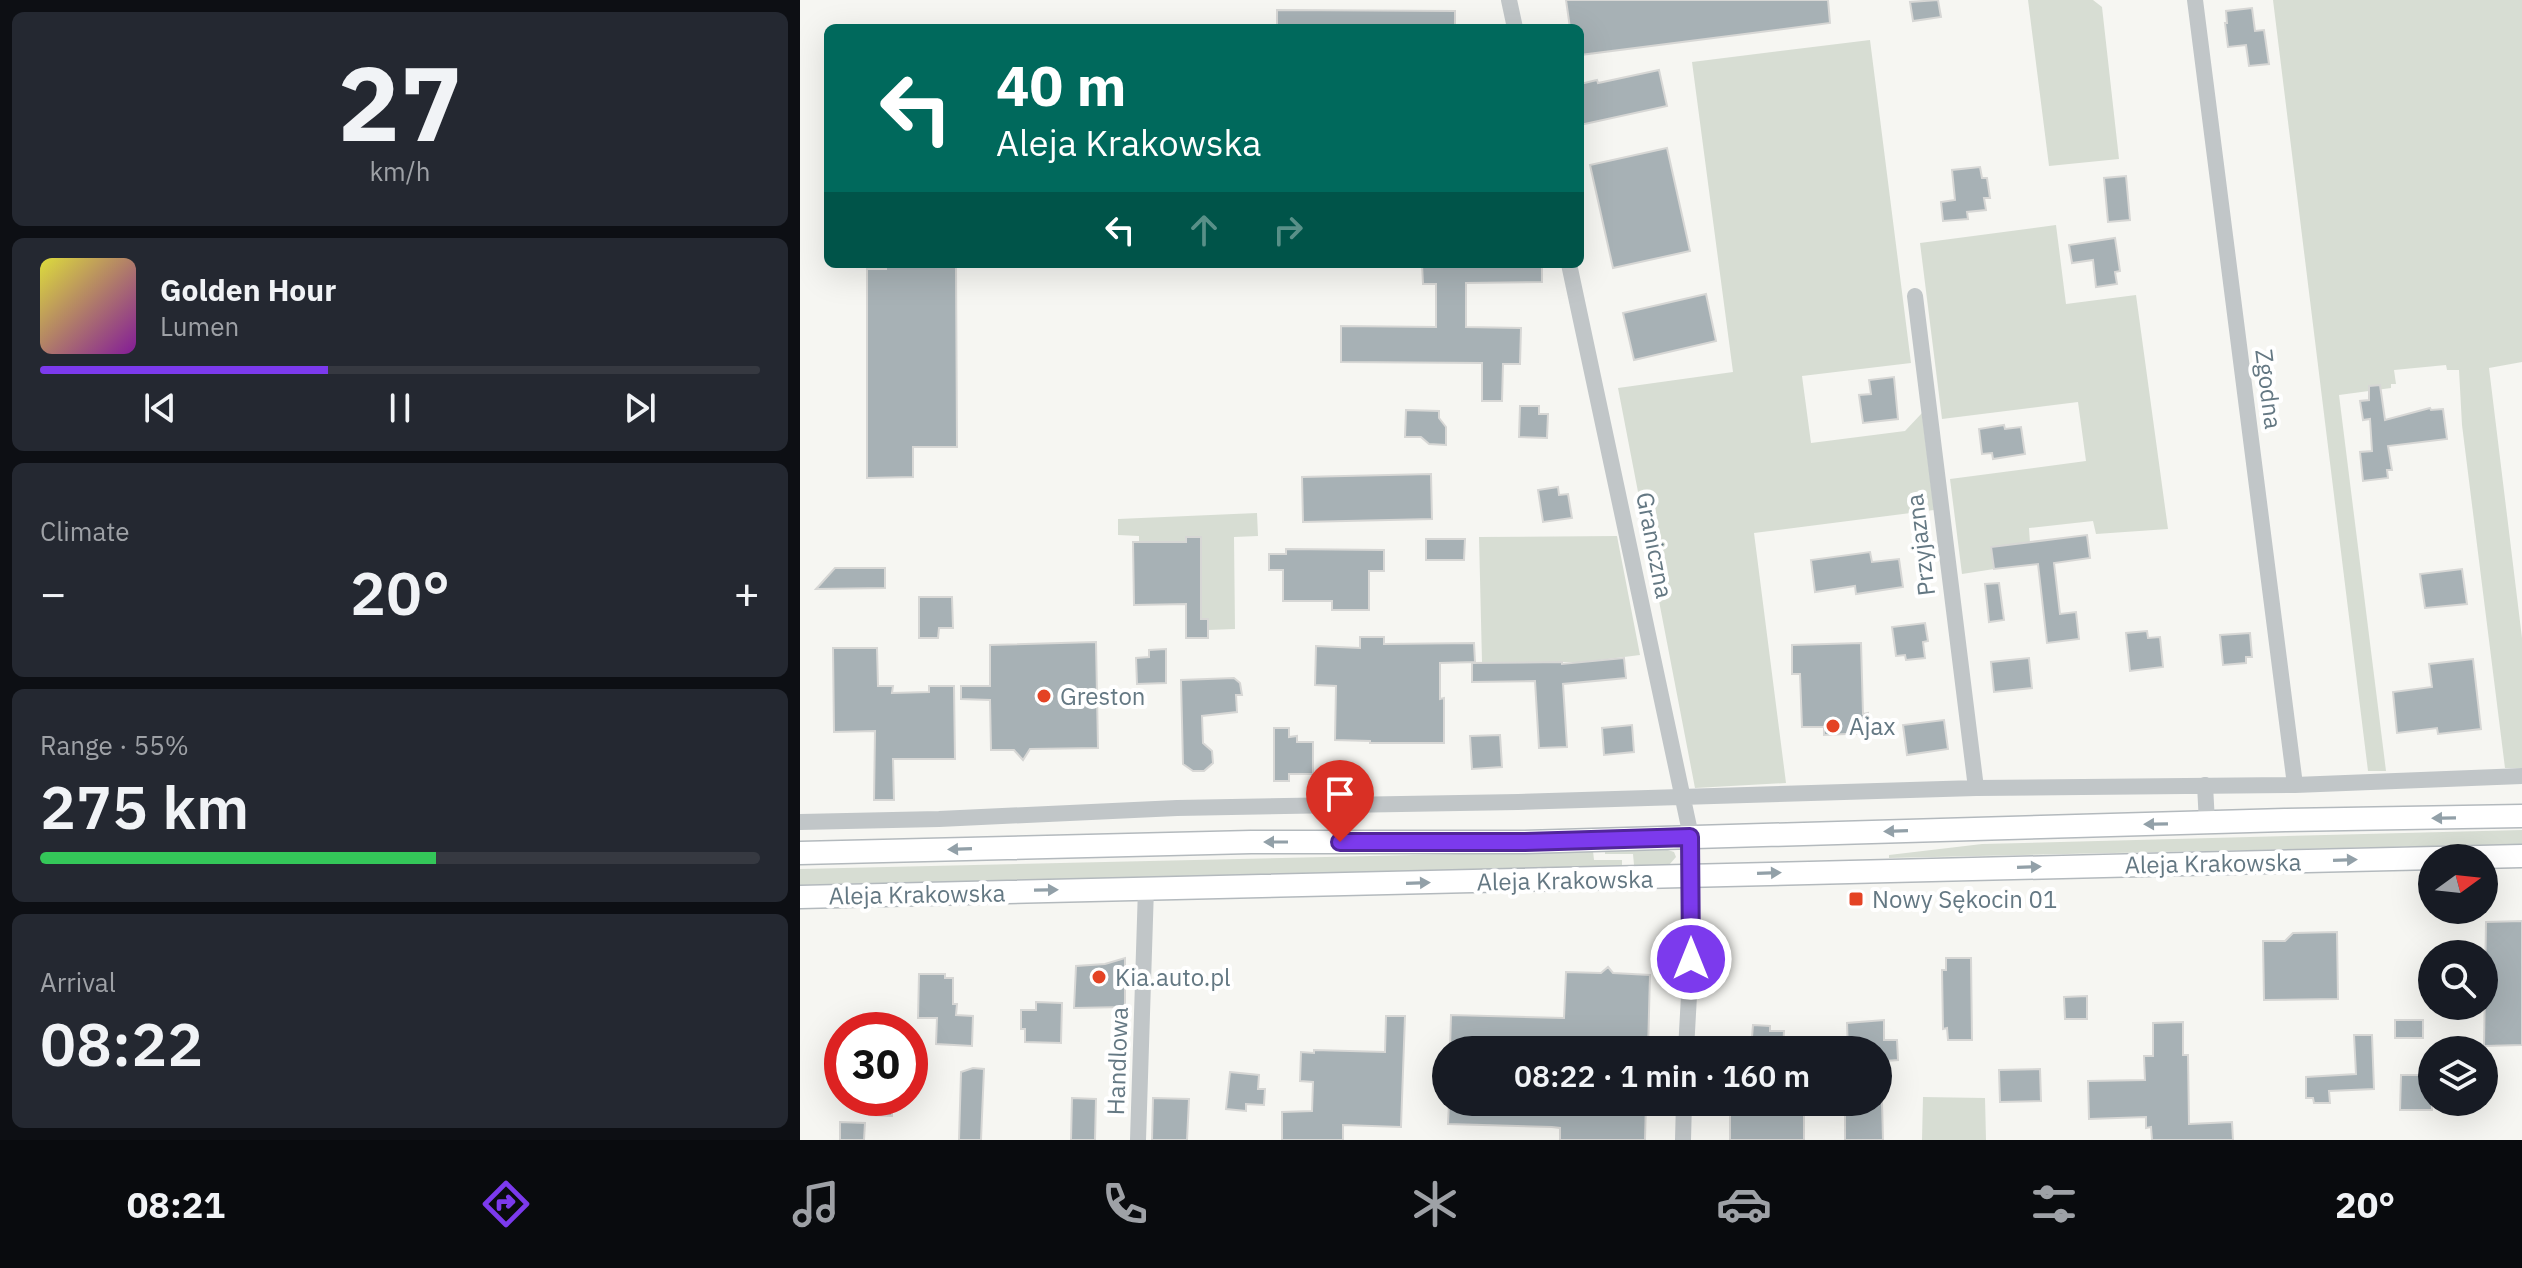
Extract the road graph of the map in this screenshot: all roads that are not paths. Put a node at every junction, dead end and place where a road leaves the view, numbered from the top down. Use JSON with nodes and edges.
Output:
{"nodes":[{"id":1,"x":1509,"y":0,"type":"edge"},
{"id":2,"x":2195,"y":0,"type":"edge"},
{"id":3,"x":1514,"y":24,"type":"edge"},
{"id":4,"x":1570,"y":268,"type":"edge"},
{"id":5,"x":1915,"y":296,"type":"dead end"},
{"id":6,"x":2522,"y":776,"type":"edge"},
{"id":7,"x":2205,"y":785,"type":"junction"},
{"id":8,"x":2295,"y":785,"type":"junction"},
{"id":9,"x":1976,"y":788,"type":"junction"},
{"id":10,"x":1681,"y":797,"type":"junction"},
{"id":11,"x":2522,"y":816,"type":"edge"},
{"id":12,"x":800,"y":822,"type":"edge"},
{"id":13,"x":2207,"y":823,"type":"junction"},
{"id":14,"x":1690,"y":837,"type":"junction"},
{"id":15,"x":800,"y":853,"type":"edge"},
{"id":16,"x":2522,"y":856,"type":"edge"},
{"id":17,"x":1691,"y":876,"type":"junction"},
{"id":18,"x":1146,"y":888,"type":"junction"},
{"id":19,"x":800,"y":897,"type":"edge"},
{"id":20,"x":1687,"y":1036,"type":"edge"},
{"id":21,"x":1684,"y":1116,"type":"edge"},
{"id":22,"x":1138,"y":1140,"type":"edge"},
{"id":23,"x":1683,"y":1140,"type":"edge"}],
"edges":[{"from":1,"to":3,"type":"street"},
{"from":2,"to":8,"type":"street","name":"Zgodna"},
{"from":4,"to":10,"type":"street","name":"Graniczna"},
{"from":5,"to":9,"type":"street","name":"Przyjazna"},
{"from":6,"to":8,"type":"street"},
{"from":7,"to":8,"type":"street"},
{"from":7,"to":9,"type":"street"},
{"from":7,"to":13,"type":"street"},
{"from":9,"to":10,"type":"street"},
{"from":10,"to":12,"type":"street"},
{"from":10,"to":14,"type":"street","name":"Graniczna"},
{"from":11,"to":13,"type":"main road","name":"Aleja Krakowska","one_way":true},
{"from":13,"to":14,"type":"main road","name":"Aleja Krakowska","one_way":true},
{"from":14,"to":15,"type":"main road","name":"Aleja Krakowska","one_way":true},
{"from":14,"to":17,"type":"street","name":"Graniczna"},
{"from":17,"to":16,"type":"main road","name":"Aleja Krakowska","one_way":true},
{"from":18,"to":17,"type":"main road","name":"Aleja Krakowska","one_way":true},
{"from":17,"to":20,"type":"street","name":"Graniczna"},
{"from":19,"to":18,"type":"main road","name":"Aleja Krakowska","one_way":true},
{"from":18,"to":22,"type":"street","name":"Handlowa"},
{"from":21,"to":23,"type":"street"}]}
